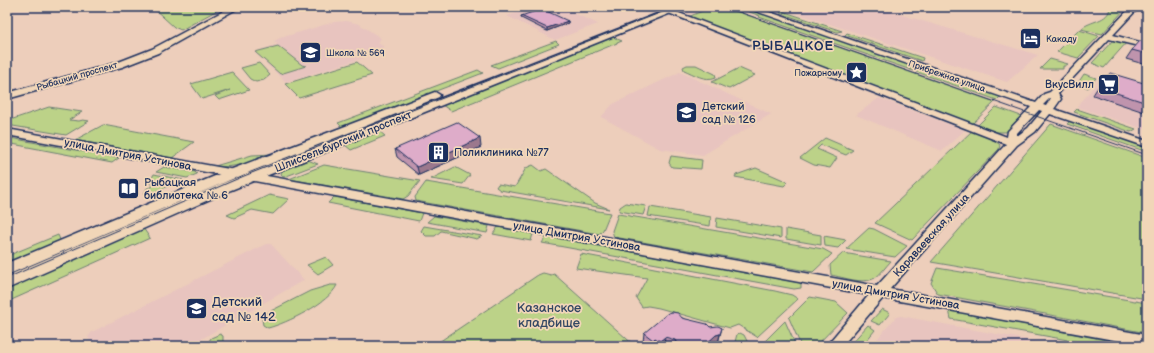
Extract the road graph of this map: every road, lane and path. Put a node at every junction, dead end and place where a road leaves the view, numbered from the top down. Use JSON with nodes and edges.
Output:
{"nodes":[{"id":1,"x":230,"y":7,"type":"edge"},
{"id":2,"x":236,"y":7,"type":"edge"},
{"id":3,"x":682,"y":7,"type":"edge"},
{"id":4,"x":748,"y":7,"type":"edge"},
{"id":5,"x":757,"y":7,"type":"edge"},
{"id":6,"x":1135,"y":7,"type":"edge"},
{"id":7,"x":663,"y":8,"type":"edge"},
{"id":8,"x":186,"y":32,"type":"junction"},
{"id":9,"x":1108,"y":36,"type":"junction"},
{"id":10,"x":1147,"y":46,"type":"edge"},
{"id":11,"x":7,"y":96,"type":"edge"},
{"id":12,"x":1044,"y":106,"type":"junction"},
{"id":13,"x":7,"y":132,"type":"edge"},
{"id":14,"x":1147,"y":140,"type":"edge"},
{"id":15,"x":1014,"y":143,"type":"junction"},
{"id":16,"x":1147,"y":144,"type":"edge"},
{"id":17,"x":232,"y":174,"type":"junction"},
{"id":18,"x":251,"y":177,"type":"junction"},
{"id":19,"x":7,"y":269,"type":"edge"},
{"id":20,"x":7,"y":283,"type":"edge"},
{"id":21,"x":881,"y":291,"type":"junction"},
{"id":22,"x":1147,"y":341,"type":"edge"},
{"id":23,"x":832,"y":346,"type":"edge"}],
"edges":[{"from":1,"to":8,"type":"street","name":"Рыбацкий проспект"},
{"from":2,"to":8,"type":"street","name":"Рыбацкий проспект"},
{"from":3,"to":7,"type":"main road","name":"Шлиссельбургский проспект"},
{"from":4,"to":12,"type":"street","name":"Прибрежная улица"},
{"from":5,"to":12,"type":"street","name":"Прибрежная улица"},
{"from":6,"to":9,"type":"street","name":"Караваевская улица"},
{"from":7,"to":15,"type":"street"},
{"from":7,"to":17,"type":"main road","name":"Шлиссельбургский проспект"},
{"from":7,"to":18,"type":"main road","name":"Шлиссельбургский проспект"},
{"from":8,"to":11,"type":"street","name":"Рыбацкий проспект"},
{"from":9,"to":10,"type":"street"},
{"from":9,"to":12,"type":"street","name":"Караваевская улица"},
{"from":12,"to":14,"type":"street","name":"Прибрежная улица"},
{"from":12,"to":15,"type":"street","name":"Караваевская улица"},
{"from":12,"to":16,"type":"street","name":"Прибрежная улица"},
{"from":13,"to":17,"type":"street","name":"улица Дмитрия Устинова"},
{"from":15,"to":21,"type":"street","name":"Караваевская улица"},
{"from":17,"to":18,"type":"street","name":"улица Дмитрия Устинова"},
{"from":17,"to":19,"type":"main road","name":"Шлиссельбургский проспект"},
{"from":18,"to":20,"type":"main road","name":"Шлиссельбургский проспект"},
{"from":18,"to":21,"type":"street","name":"улица Дмитрия Устинова"},
{"from":21,"to":22,"type":"street","name":"улица Дмитрия Устинова"},
{"from":21,"to":23,"type":"street","name":"Караваевская улица"}]}
